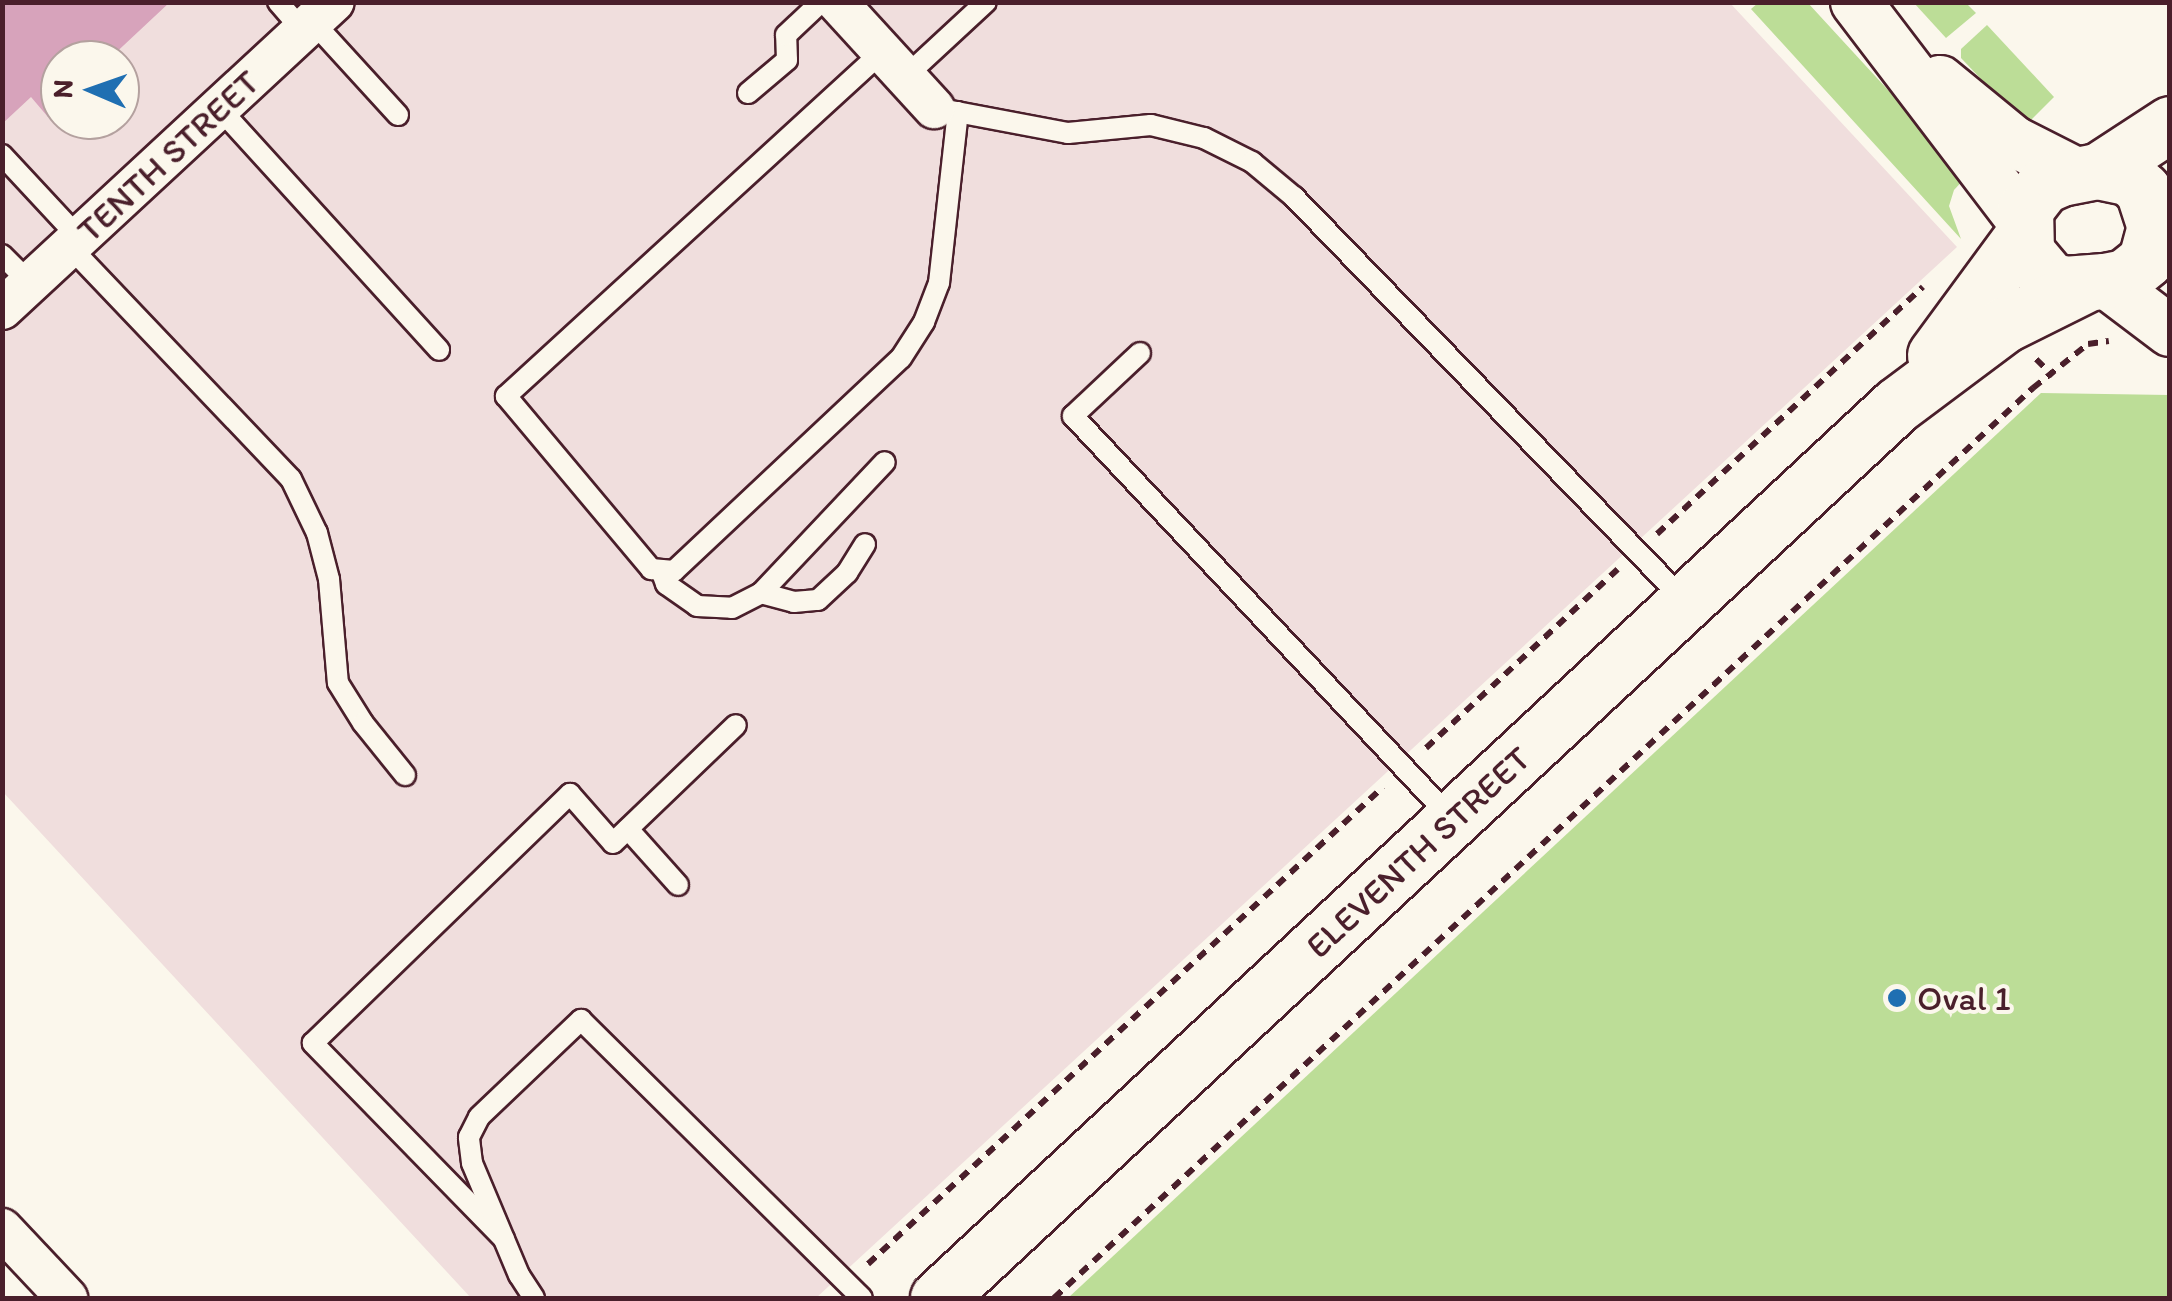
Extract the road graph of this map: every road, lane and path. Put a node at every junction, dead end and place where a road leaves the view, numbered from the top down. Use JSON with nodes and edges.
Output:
{"nodes":[{"id":1,"x":822,"y":2,"type":"edge"},
{"id":2,"x":837,"y":2,"type":"edge"},
{"id":3,"x":986,"y":2,"type":"edge"},
{"id":4,"x":307,"y":15,"type":"edge"},
{"id":5,"x":1869,"y":18,"type":"edge"},
{"id":6,"x":894,"y":64,"type":"junction"},
{"id":7,"x":748,"y":93,"type":"dead end"},
{"id":8,"x":219,"y":108,"type":"junction"},
{"id":9,"x":946,"y":110,"type":"junction"},
{"id":10,"x":398,"y":115,"type":"dead end"},
{"id":11,"x":2170,"y":124,"type":"edge"},
{"id":12,"x":2,"y":155,"type":"edge"},
{"id":13,"x":2088,"y":172,"type":"junction"},
{"id":14,"x":2023,"y":228,"type":"junction"},
{"id":15,"x":2162,"y":236,"type":"edge"},
{"id":16,"x":74,"y":242,"type":"junction"},
{"id":17,"x":12,"y":282,"type":"edge"},
{"id":18,"x":2095,"y":283,"type":"junction"},
{"id":19,"x":1992,"y":310,"type":"junction"},
{"id":20,"x":2170,"y":331,"type":"edge"},
{"id":21,"x":2120,"y":339,"type":"dead end"},
{"id":22,"x":439,"y":350,"type":"dead end"},
{"id":23,"x":1140,"y":352,"type":"dead end"},
{"id":24,"x":2053,"y":376,"type":"junction"},
{"id":25,"x":885,"y":462,"type":"dead end"},
{"id":26,"x":864,"y":544,"type":"dead end"},
{"id":27,"x":1638,"y":551,"type":"junction"},
{"id":28,"x":661,"y":570,"type":"junction"},
{"id":29,"x":761,"y":593,"type":"junction"},
{"id":30,"x":1686,"y":602,"type":"junction"},
{"id":31,"x":736,"y":725,"type":"dead end"},
{"id":32,"x":1404,"y":768,"type":"junction"},
{"id":33,"x":406,"y":775,"type":"dead end"},
{"id":34,"x":1453,"y":819,"type":"junction"},
{"id":35,"x":628,"y":829,"type":"junction"},
{"id":36,"x":678,"y":885,"type":"dead end"},
{"id":37,"x":2,"y":1229,"type":"edge"},
{"id":38,"x":504,"y":1239,"type":"junction"},
{"id":39,"x":854,"y":1291,"type":"edge"},
{"id":40,"x":67,"y":1298,"type":"edge"},
{"id":41,"x":534,"y":1298,"type":"edge"},
{"id":42,"x":938,"y":1298,"type":"edge"},
{"id":43,"x":1054,"y":1298,"type":"edge"}],
"edges":[{"from":1,"to":7,"type":"lane"},
{"from":2,"to":6,"type":"street"},
{"from":3,"to":6,"type":"lane"},
{"from":4,"to":8,"type":"street","name":"TENTH STREET"},
{"from":4,"to":10,"type":"lane"},
{"from":5,"to":13,"type":"street"},
{"from":5,"to":14,"type":"street"},
{"from":6,"to":9,"type":"street"},
{"from":6,"to":28,"type":"lane"},
{"from":8,"to":16,"type":"street","name":"TENTH STREET"},
{"from":8,"to":22,"type":"lane"},
{"from":9,"to":27,"type":"lane"},
{"from":9,"to":28,"type":"lane"},
{"from":11,"to":13,"type":"main road"},
{"from":12,"to":16,"type":"lane"},
{"from":13,"to":14,"type":"main road"},
{"from":13,"to":15,"type":"main road"},
{"from":14,"to":18,"type":"main road"},
{"from":14,"to":19,"type":"main road","name":"ELEVENTH STREET"},
{"from":15,"to":18,"type":"main road"},
{"from":16,"to":17,"type":"street","name":"TENTH STREET"},
{"from":16,"to":33,"type":"lane"},
{"from":18,"to":19,"type":"main road","name":"ELEVENTH STREET"},
{"from":18,"to":20,"type":"street"},
{"from":19,"to":24,"type":"path"},
{"from":19,"to":27,"type":"path"},
{"from":19,"to":30,"type":"main road","name":"ELEVENTH STREET"},
{"from":21,"to":24,"type":"path"},
{"from":23,"to":32,"type":"lane"},
{"from":24,"to":43,"type":"path"},
{"from":25,"to":29,"type":"lane"},
{"from":26,"to":29,"type":"lane"},
{"from":27,"to":30,"type":"lane"},
{"from":27,"to":32,"type":"path"},
{"from":28,"to":29,"type":"lane"},
{"from":30,"to":34,"type":"main road","name":"ELEVENTH STREET"},
{"from":31,"to":35,"type":"lane"},
{"from":32,"to":34,"type":"lane"},
{"from":32,"to":39,"type":"path"},
{"from":34,"to":42,"type":"main road","name":"ELEVENTH STREET"},
{"from":35,"to":36,"type":"lane"},
{"from":35,"to":38,"type":"lane"},
{"from":37,"to":40,"type":"street"},
{"from":38,"to":39,"type":"lane"},
{"from":38,"to":41,"type":"lane"}]}
